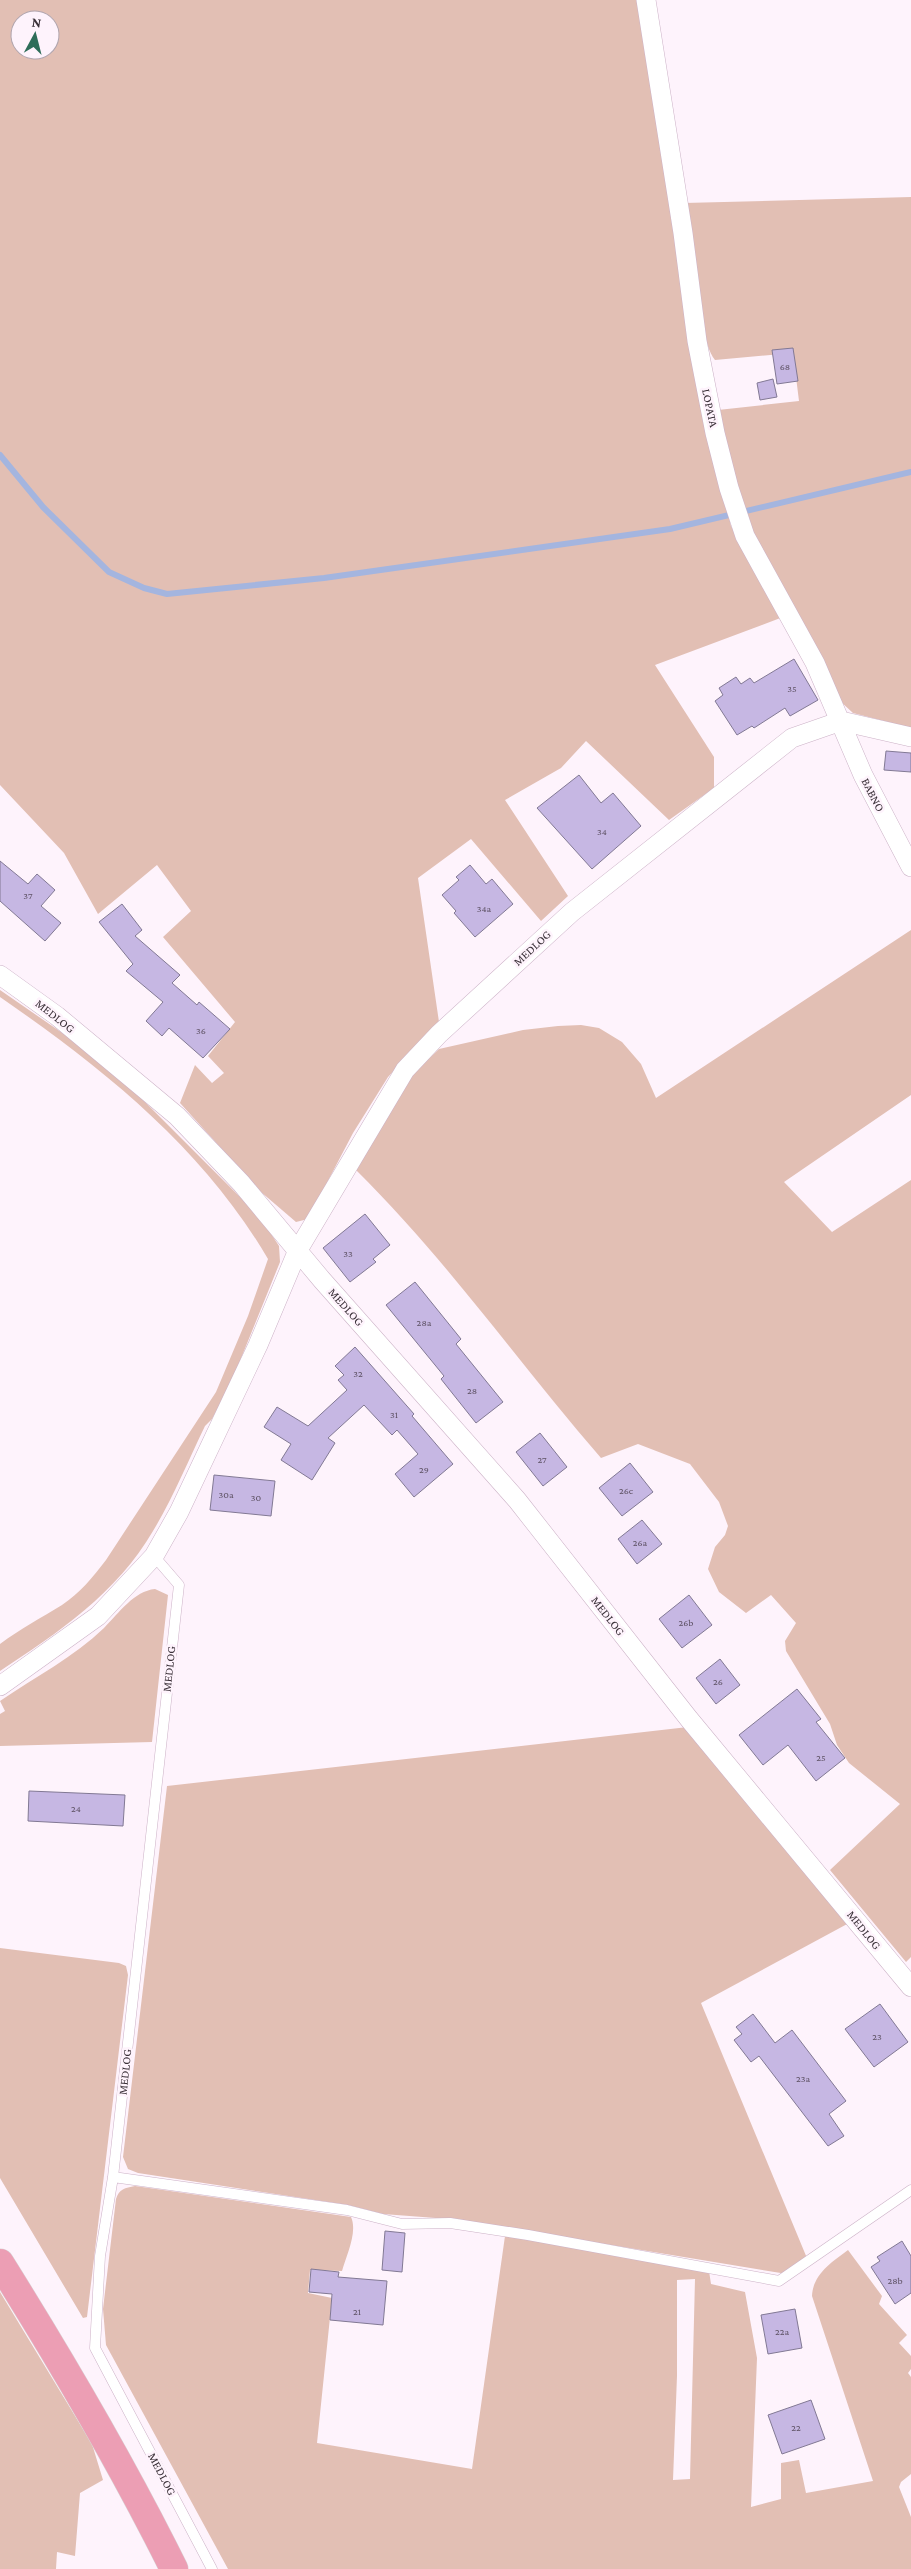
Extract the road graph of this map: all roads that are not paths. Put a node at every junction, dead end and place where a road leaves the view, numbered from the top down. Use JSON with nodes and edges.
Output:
{"nodes":[{"id":1,"x":646,"y":0,"type":"edge"},
{"id":2,"x":841,"y":721,"type":"junction"},
{"id":3,"x":911,"y":737,"type":"edge"},
{"id":4,"x":911,"y":867,"type":"edge"},
{"id":5,"x":0,"y":975,"type":"edge"},
{"id":6,"x":298,"y":1250,"type":"junction"},
{"id":7,"x":154,"y":1556,"type":"junction"},
{"id":8,"x":0,"y":1686,"type":"edge"},
{"id":9,"x":911,"y":1987,"type":"edge"},
{"id":10,"x":113,"y":2176,"type":"junction"},
{"id":11,"x":911,"y":2190,"type":"edge"},
{"id":12,"x":0,"y":2262,"type":"edge"},
{"id":13,"x":174,"y":2569,"type":"edge"},
{"id":14,"x":212,"y":2569,"type":"edge"}],
"edges":[{"from":1,"to":2,"type":"street","name":"LOPATA"},
{"from":2,"to":3,"type":"street"},
{"from":2,"to":4,"type":"street","name":"BABNO"},
{"from":2,"to":6,"type":"street","name":"MEDLOG"},
{"from":5,"to":6,"type":"street","name":"MEDLOG"},
{"from":6,"to":7,"type":"street"},
{"from":6,"to":9,"type":"street","name":"MEDLOG"},
{"from":7,"to":8,"type":"street"},
{"from":7,"to":10,"type":"lane","name":"MEDLOG"},
{"from":10,"to":11,"type":"lane"},
{"from":10,"to":14,"type":"lane","name":"MEDLOG"},
{"from":12,"to":13,"type":"main road"}]}
